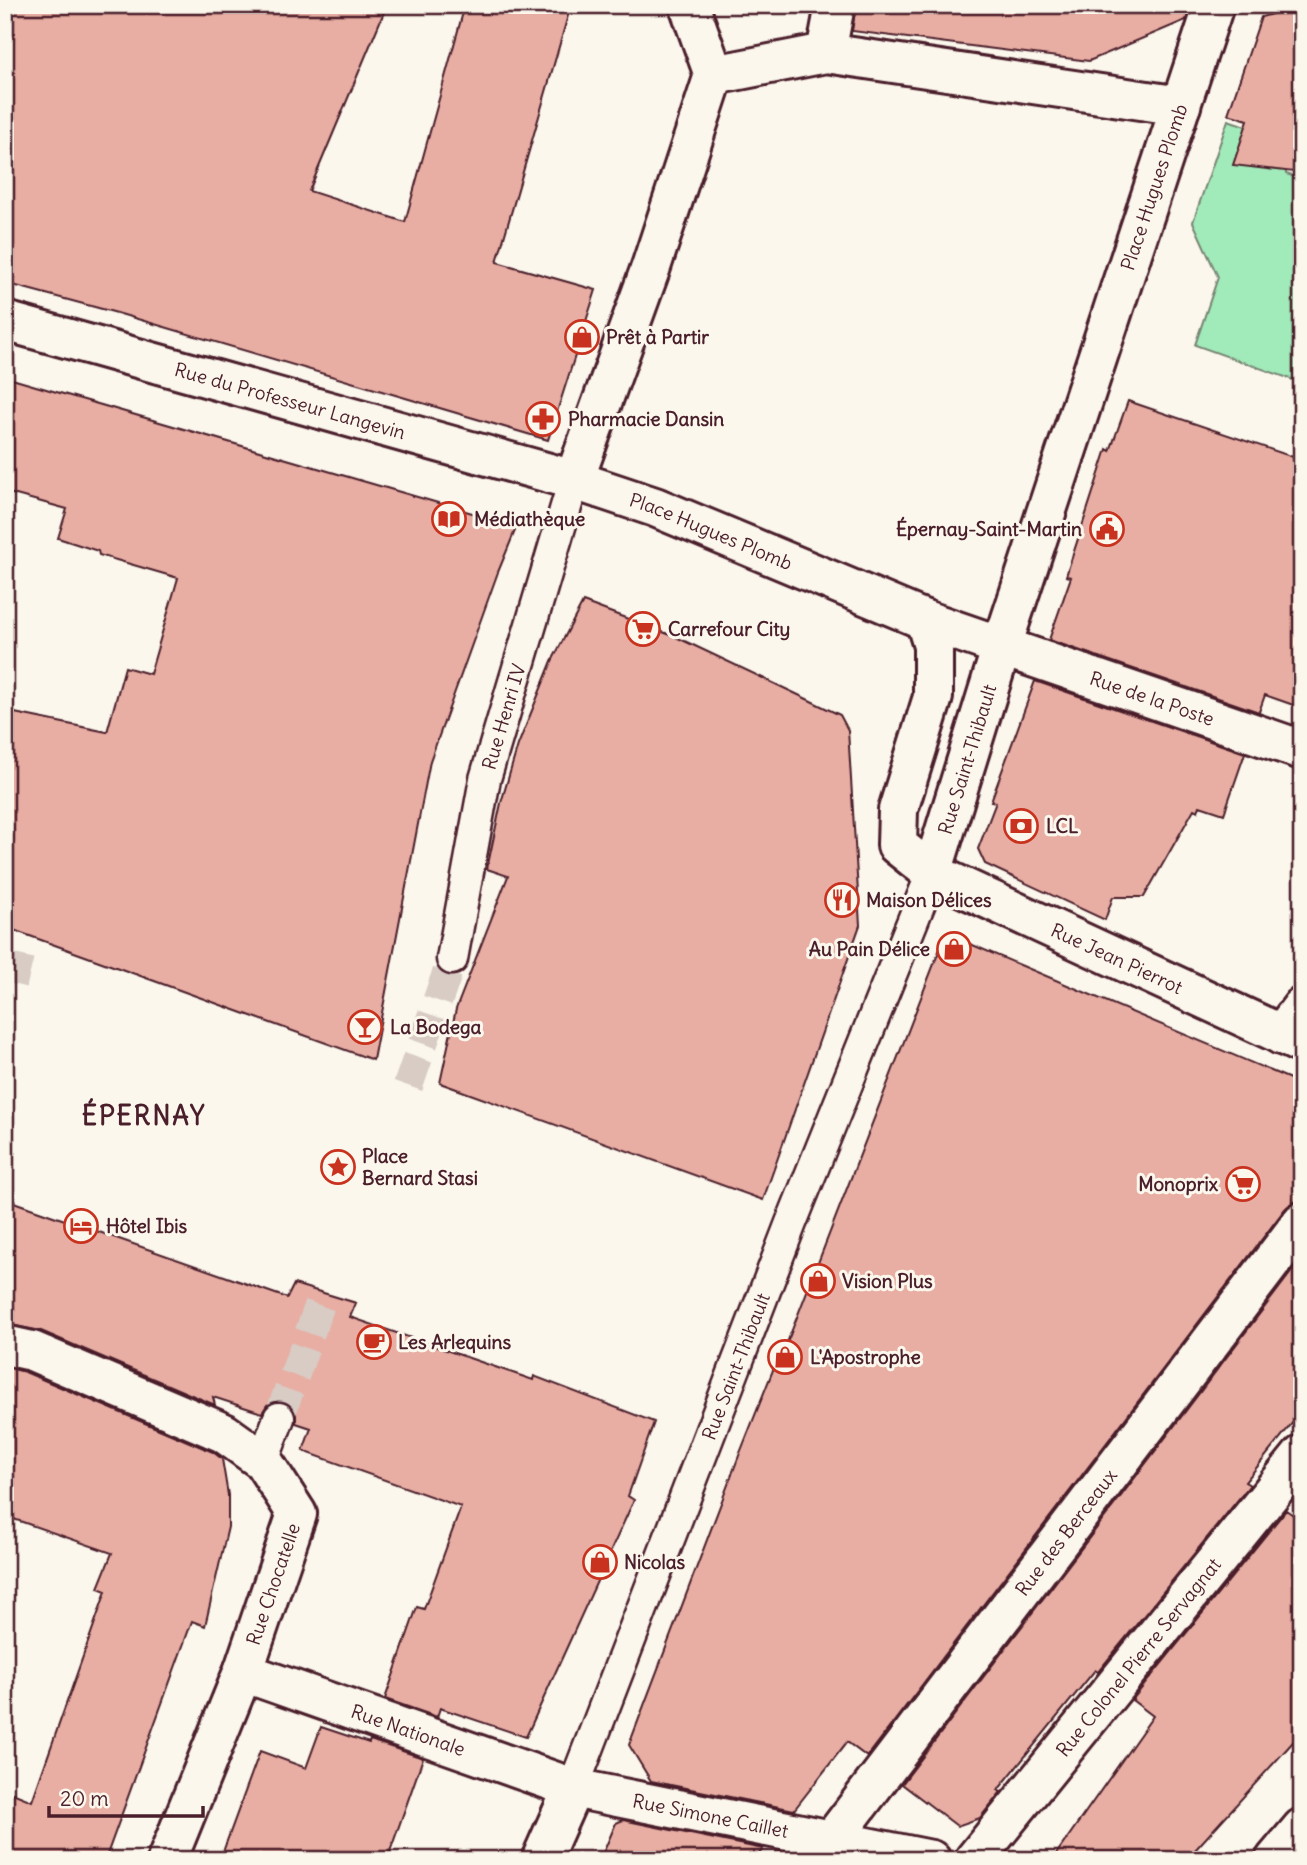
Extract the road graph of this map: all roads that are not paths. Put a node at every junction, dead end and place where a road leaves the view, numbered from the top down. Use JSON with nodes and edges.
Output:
{"nodes":[{"id":1,"x":689,"y":5,"type":"edge"},
{"id":2,"x":835,"y":5,"type":"edge"},
{"id":3,"x":1214,"y":5,"type":"edge"},
{"id":4,"x":825,"y":53,"type":"junction"},
{"id":5,"x":714,"y":75,"type":"junction"},
{"id":6,"x":1181,"y":106,"type":"junction"},
{"id":7,"x":5,"y":321,"type":"edge"},
{"id":8,"x":574,"y":480,"type":"junction"},
{"id":9,"x":925,"y":620,"type":"junction"},
{"id":10,"x":1002,"y":646,"type":"junction"},
{"id":11,"x":1302,"y":750,"type":"edge"},
{"id":12,"x":932,"y":873,"type":"junction"},
{"id":13,"x":452,"y":958,"type":"tunnel mouth"},
{"id":14,"x":1295,"y":1029,"type":"edge"},
{"id":15,"x":1302,"y":1222,"type":"edge"},
{"id":16,"x":5,"y":1345,"type":"edge"},
{"id":17,"x":279,"y":1418,"type":"tunnel mouth"},
{"id":18,"x":1302,"y":1455,"type":"edge"},
{"id":19,"x":263,"y":1461,"type":"junction"},
{"id":20,"x":243,"y":1672,"type":"junction"},
{"id":21,"x":573,"y":1788,"type":"junction"},
{"id":22,"x":831,"y":1841,"type":"junction"},
{"id":23,"x":167,"y":1860,"type":"edge"},
{"id":24,"x":541,"y":1860,"type":"edge"},
{"id":25,"x":931,"y":1860,"type":"edge"},
{"id":26,"x":974,"y":1860,"type":"edge"}],
"edges":[{"from":1,"to":5,"type":"street"},
{"from":2,"to":4,"type":"street"},
{"from":3,"to":6,"type":"street"},
{"from":4,"to":5,"type":"street","name":"Place Hugues Plomb"},
{"from":4,"to":6,"type":"street","name":"Place Hugues Plomb"},
{"from":5,"to":8,"type":"street"},
{"from":6,"to":10,"type":"street","name":"Place Hugues Plomb"},
{"from":7,"to":8,"type":"street","name":"Rue du Professeur Langevin"},
{"from":8,"to":9,"type":"street","name":"Place Hugues Plomb"},
{"from":8,"to":13,"type":"street","name":"Rue Henri IV"},
{"from":9,"to":10,"type":"street","name":"Place Hugues Plomb"},
{"from":9,"to":12,"type":"street"},
{"from":10,"to":11,"type":"street","name":"Rue de la Poste"},
{"from":10,"to":12,"type":"street","name":"Rue Saint-Thibault"},
{"from":12,"to":14,"type":"street","name":"Rue Jean Pierrot"},
{"from":12,"to":21,"type":"street","name":"Rue Saint-Thibault"},
{"from":15,"to":22,"type":"street","name":"Rue des Berceaux"},
{"from":16,"to":19,"type":"street","name":"Rue Chocatelle"},
{"from":17,"to":19,"type":"street"},
{"from":18,"to":26,"type":"street","name":"Rue Colonel Pierre Servagnat"},
{"from":19,"to":20,"type":"street","name":"Rue Chocatelle"},
{"from":20,"to":21,"type":"street","name":"Rue Nationale"},
{"from":20,"to":23,"type":"street","name":"Rue Chocatelle"},
{"from":21,"to":22,"type":"street","name":"Rue Simone Caillet"},
{"from":21,"to":24,"type":"street","name":"Rue Saint-Thibault"},
{"from":22,"to":25,"type":"street","name":"Rue Simone Caillet"}]}
